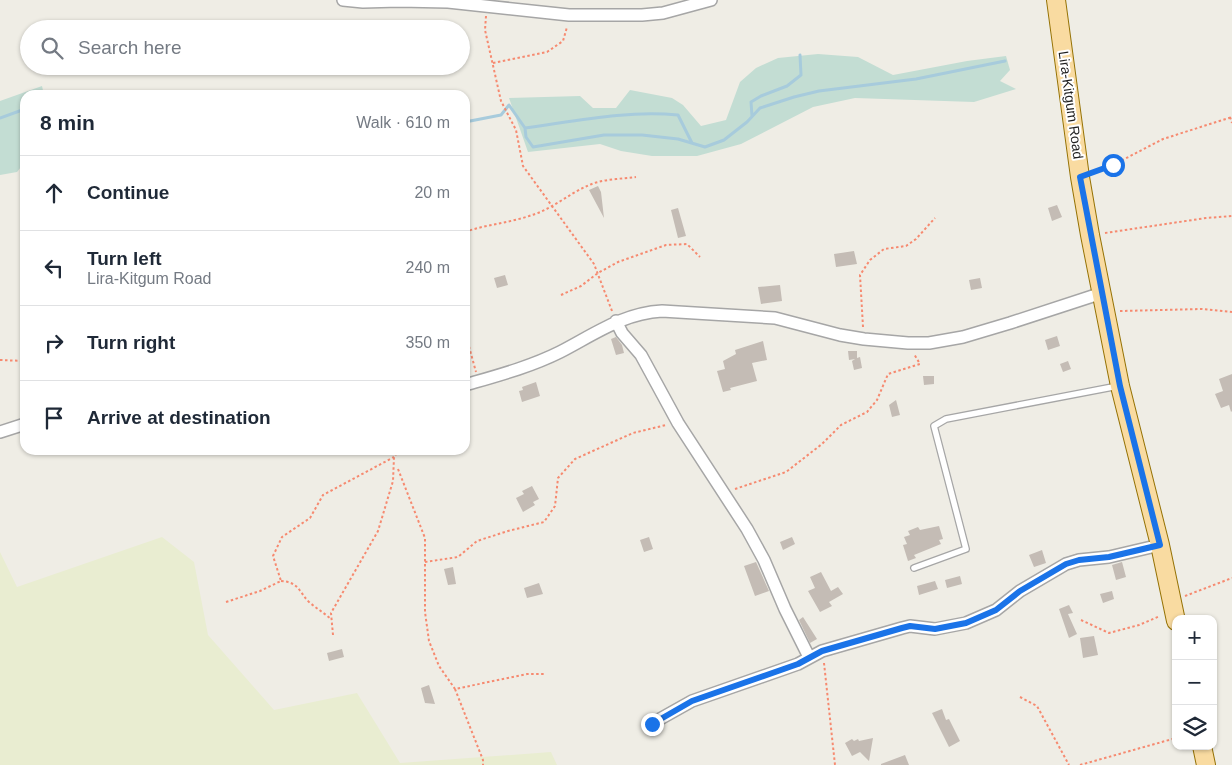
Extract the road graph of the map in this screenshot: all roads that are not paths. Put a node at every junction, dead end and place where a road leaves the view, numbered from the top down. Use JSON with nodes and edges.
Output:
{"nodes":[{"id":1,"x":343,"y":0,"type":"edge"},
{"id":2,"x":711,"y":0,"type":"edge"},
{"id":3,"x":1056,"y":0,"type":"edge"},
{"id":4,"x":1102,"y":293,"type":"junction"},
{"id":5,"x":616,"y":321,"type":"junction"},
{"id":6,"x":470,"y":384,"type":"edge"},
{"id":7,"x":1120,"y":386,"type":"junction"},
{"id":8,"x":20,"y":426,"type":"edge"},
{"id":9,"x":0,"y":432,"type":"edge"},
{"id":10,"x":1160,"y":545,"type":"junction"},
{"id":11,"x":914,"y":568,"type":"dead end"},
{"id":12,"x":1174,"y":611,"type":"edge"},
{"id":13,"x":809,"y":657,"type":"junction"},
{"id":14,"x":652,"y":724,"type":"dead end"},
{"id":15,"x":1203,"y":750,"type":"edge"},
{"id":16,"x":1206,"y":765,"type":"edge"}],
"edges":[{"from":1,"to":2,"type":"street"},
{"from":3,"to":4,"type":"main road","name":"Lira-Kitgum Road"},
{"from":4,"to":5,"type":"street"},
{"from":4,"to":7,"type":"main road","name":"Lira-Kitgum Road"},
{"from":5,"to":6,"type":"street"},
{"from":5,"to":13,"type":"street"},
{"from":7,"to":10,"type":"main road","name":"Lira-Kitgum Road"},
{"from":7,"to":11,"type":"lane"},
{"from":8,"to":9,"type":"street"},
{"from":10,"to":12,"type":"main road","name":"Lira-Kitgum Road"},
{"from":10,"to":13,"type":"street"},
{"from":13,"to":14,"type":"street"},
{"from":15,"to":16,"type":"main road"}]}
